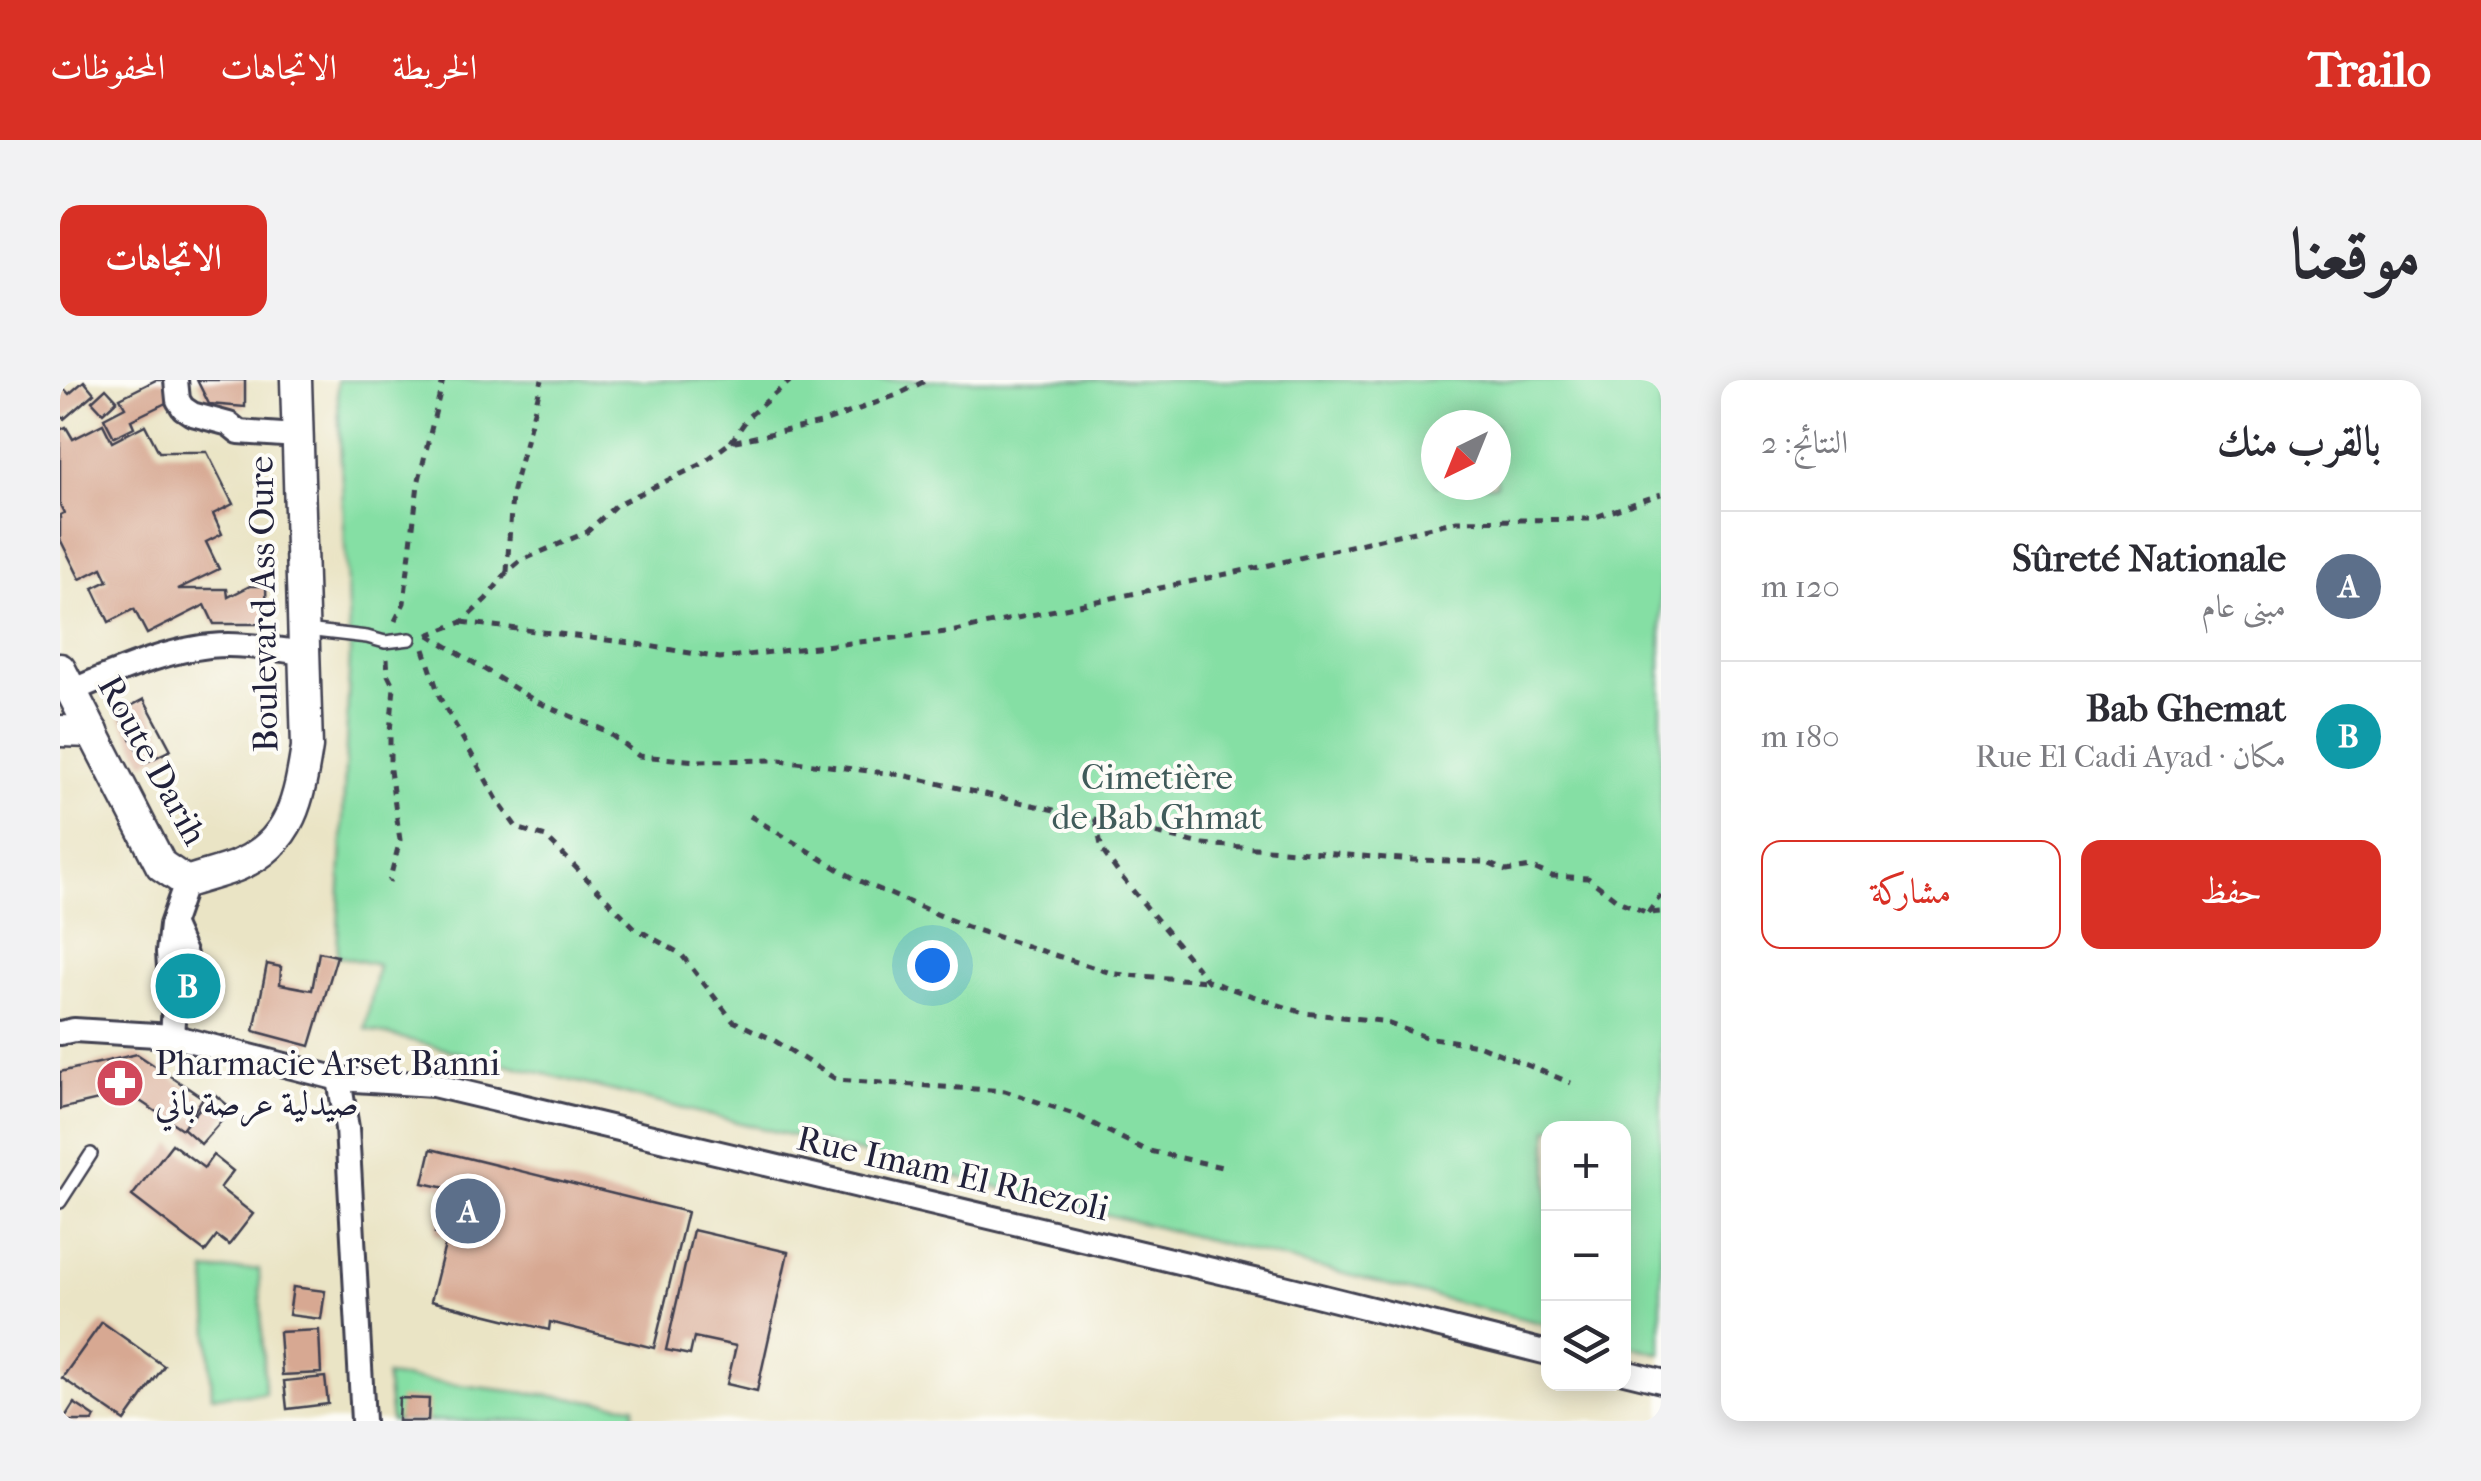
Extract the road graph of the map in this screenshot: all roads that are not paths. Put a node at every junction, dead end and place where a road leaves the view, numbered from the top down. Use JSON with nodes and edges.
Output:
{"nodes":[{"id":1,"x":176,"y":380,"type":"edge"},
{"id":2,"x":296,"y":380,"type":"edge"},
{"id":3,"x":298,"y":436,"type":"junction"},
{"id":4,"x":410,"y":639,"type":"dead end"},
{"id":5,"x":305,"y":641,"type":"junction"},
{"id":6,"x":66,"y":680,"type":"edge"},
{"id":7,"x":60,"y":730,"type":"edge"},
{"id":8,"x":93,"y":732,"type":"junction"},
{"id":9,"x":186,"y":882,"type":"junction"},
{"id":10,"x":60,"y":1032,"type":"edge"},
{"id":11,"x":172,"y":1036,"type":"junction"},
{"id":12,"x":339,"y":1079,"type":"junction"},
{"id":13,"x":91,"y":1154,"type":"dead end"},
{"id":14,"x":60,"y":1202,"type":"edge"},
{"id":15,"x":1541,"y":1351,"type":"edge"},
{"id":16,"x":1631,"y":1374,"type":"edge"},
{"id":17,"x":1661,"y":1381,"type":"edge"},
{"id":18,"x":363,"y":1421,"type":"edge"}],
"edges":[{"from":1,"to":3,"type":"street"},
{"from":2,"to":3,"type":"street","name":"Boulevard Ass Oure"},
{"from":3,"to":5,"type":"street","name":"Boulevard Ass Oure"},
{"from":4,"to":5,"type":"lane"},
{"from":5,"to":6,"type":"street"},
{"from":5,"to":9,"type":"street","name":"Boulevard Ass Oure"},
{"from":6,"to":8,"type":"street","name":"Route Darih"},
{"from":7,"to":8,"type":"street"},
{"from":8,"to":9,"type":"street","name":"Route Darih"},
{"from":9,"to":11,"type":"street"},
{"from":10,"to":11,"type":"street","name":"Rue Imam El Rhezoli"},
{"from":11,"to":12,"type":"street","name":"Rue Imam El Rhezoli"},
{"from":12,"to":15,"type":"street","name":"Rue Imam El Rhezoli"},
{"from":12,"to":18,"type":"street"},
{"from":13,"to":14,"type":"lane"},
{"from":16,"to":17,"type":"street"}]}
